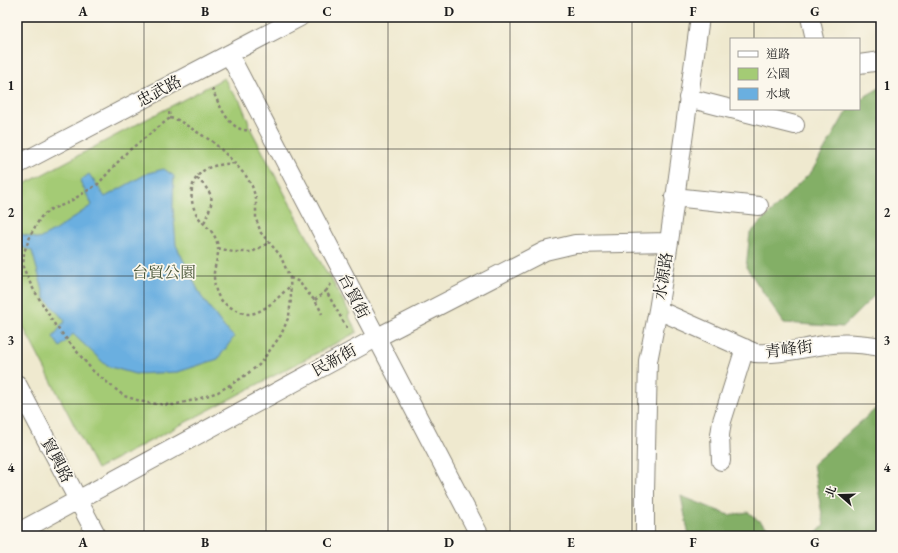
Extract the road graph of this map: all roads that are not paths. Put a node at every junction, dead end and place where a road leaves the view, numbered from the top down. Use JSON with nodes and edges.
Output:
{"nodes":[{"id":1,"x":300,"y":17,"type":"edge"},
{"id":2,"x":700,"y":17,"type":"edge"},
{"id":3,"x":810,"y":17,"type":"edge"},
{"id":4,"x":815,"y":38,"type":"edge"},
{"id":5,"x":229,"y":54,"type":"junction"},
{"id":6,"x":881,"y":61,"type":"edge"},
{"id":7,"x":860,"y":64,"type":"edge"},
{"id":8,"x":688,"y":98,"type":"junction"},
{"id":9,"x":730,"y":108,"type":"edge"},
{"id":10,"x":736,"y":110,"type":"edge"},
{"id":11,"x":795,"y":125,"type":"dead end"},
{"id":12,"x":17,"y":165,"type":"edge"},
{"id":13,"x":674,"y":197,"type":"junction"},
{"id":14,"x":759,"y":206,"type":"dead end"},
{"id":15,"x":669,"y":242,"type":"junction"},
{"id":16,"x":658,"y":310,"type":"junction"},
{"id":17,"x":376,"y":338,"type":"junction"},
{"id":18,"x":881,"y":347,"type":"edge"},
{"id":19,"x":745,"y":348,"type":"junction"},
{"id":20,"x":17,"y":384,"type":"edge"},
{"id":21,"x":721,"y":461,"type":"dead end"},
{"id":22,"x":78,"y":499,"type":"junction"},
{"id":23,"x":17,"y":533,"type":"edge"},
{"id":24,"x":97,"y":536,"type":"edge"},
{"id":25,"x":480,"y":536,"type":"edge"},
{"id":26,"x":645,"y":536,"type":"edge"}],
"edges":[{"from":1,"to":5,"type":"street","name":"忠武路"},
{"from":2,"to":8,"type":"street","name":"水源路"},
{"from":3,"to":4,"type":"street"},
{"from":5,"to":12,"type":"street","name":"忠武路"},
{"from":5,"to":17,"type":"street","name":"台貿街"},
{"from":6,"to":7,"type":"street"},
{"from":8,"to":9,"type":"street"},
{"from":8,"to":13,"type":"street","name":"水源路"},
{"from":10,"to":11,"type":"street"},
{"from":13,"to":14,"type":"street"},
{"from":13,"to":15,"type":"street","name":"水源路"},
{"from":15,"to":16,"type":"street","name":"水源路"},
{"from":15,"to":17,"type":"street","name":"民新街"},
{"from":16,"to":19,"type":"street","name":"青峰街"},
{"from":16,"to":26,"type":"street","name":"水源路"},
{"from":17,"to":22,"type":"street","name":"民新街"},
{"from":17,"to":25,"type":"street","name":"台貿街"},
{"from":18,"to":19,"type":"street","name":"青峰街"},
{"from":19,"to":21,"type":"street"},
{"from":20,"to":22,"type":"street","name":"貿興路"},
{"from":22,"to":23,"type":"street","name":"民新街"},
{"from":22,"to":24,"type":"street","name":"貿興路"}]}
